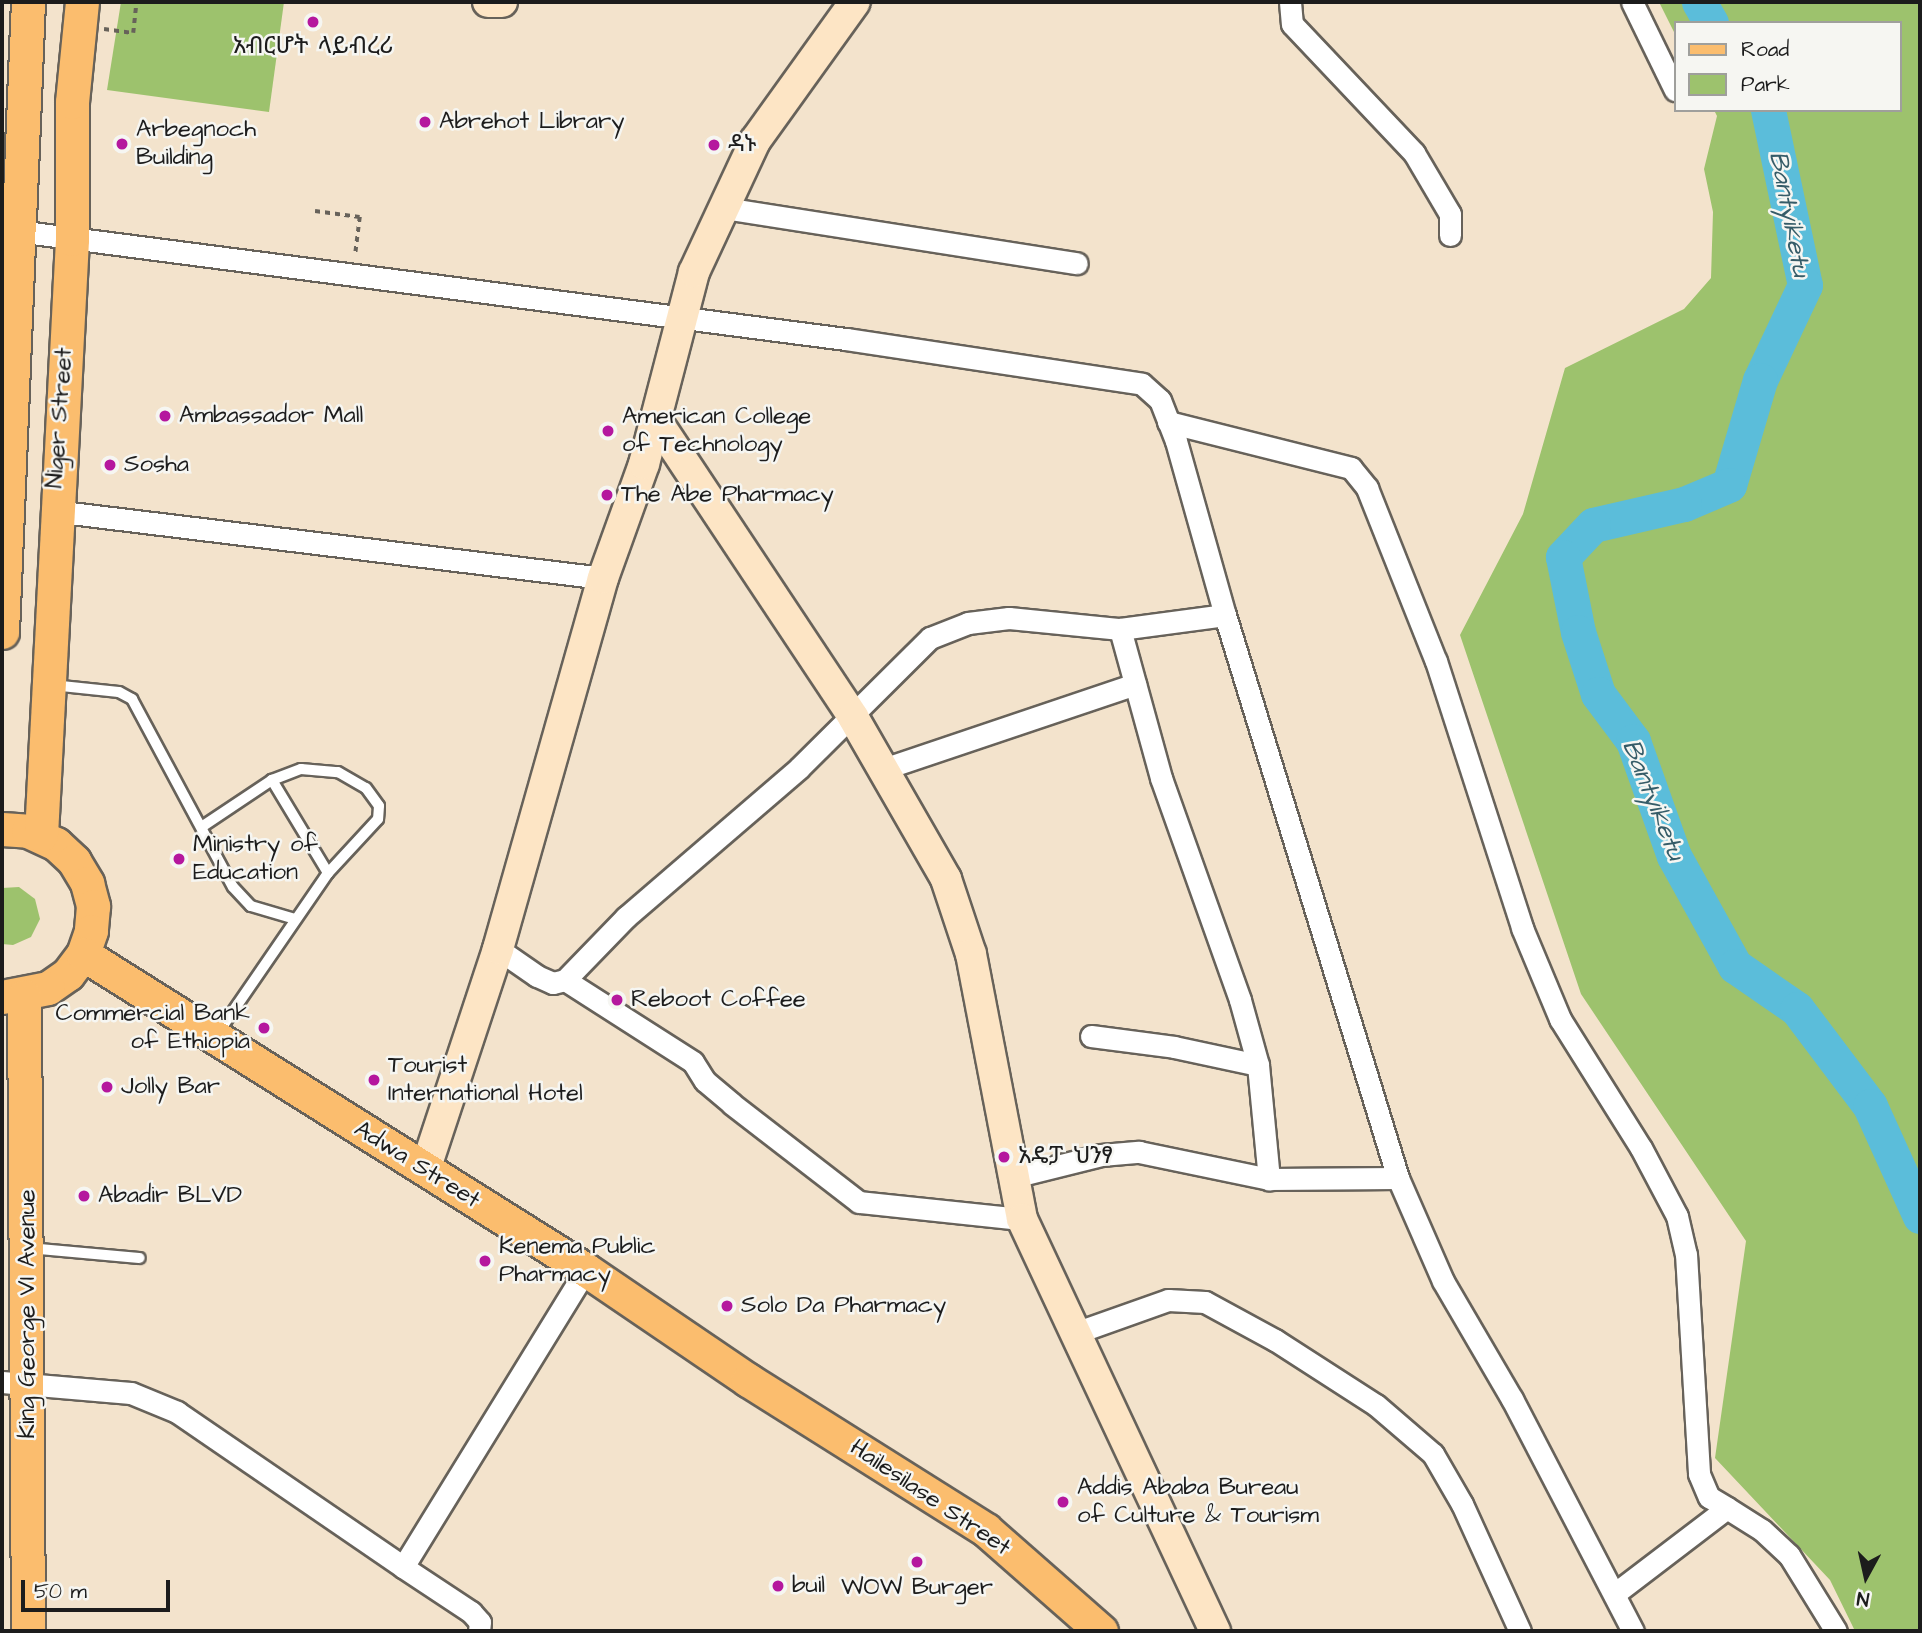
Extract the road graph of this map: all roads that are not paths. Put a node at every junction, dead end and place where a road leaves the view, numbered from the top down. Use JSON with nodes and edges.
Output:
{"nodes":[{"id":1,"x":28,"y":2,"type":"edge"},
{"id":2,"x":488,"y":2,"type":"edge"},
{"id":3,"x":502,"y":2,"type":"edge"},
{"id":4,"x":855,"y":2,"type":"edge"},
{"id":5,"x":1290,"y":2,"type":"edge"},
{"id":6,"x":1632,"y":2,"type":"edge"},
{"id":7,"x":81,"y":14,"type":"edge"},
{"id":8,"x":1674,"y":88,"type":"edge"},
{"id":9,"x":724,"y":208,"type":"junction"},
{"id":10,"x":11,"y":231,"type":"edge"},
{"id":11,"x":1450,"y":235,"type":"dead end"},
{"id":12,"x":72,"y":239,"type":"junction"},
{"id":13,"x":1077,"y":263,"type":"dead end"},
{"id":14,"x":682,"y":319,"type":"junction"},
{"id":15,"x":656,"y":420,"type":"junction"},
{"id":16,"x":1168,"y":422,"type":"junction"},
{"id":17,"x":54,"y":511,"type":"junction"},
{"id":18,"x":603,"y":578,"type":"junction"},
{"id":19,"x":1224,"y":615,"type":"junction"},
{"id":20,"x":1120,"y":629,"type":"junction"},
{"id":21,"x":2,"y":632,"type":"edge"},
{"id":22,"x":46,"y":684,"type":"junction"},
{"id":23,"x":1135,"y":684,"type":"junction"},
{"id":24,"x":853,"y":717,"type":"junction"},
{"id":25,"x":883,"y":769,"type":"junction"},
{"id":26,"x":272,"y":779,"type":"junction"},
{"id":27,"x":203,"y":827,"type":"junction"},
{"id":28,"x":2,"y":829,"type":"edge"},
{"id":29,"x":41,"y":835,"type":"junction"},
{"id":30,"x":328,"y":873,"type":"junction"},
{"id":31,"x":295,"y":919,"type":"junction"},
{"id":32,"x":498,"y":949,"type":"junction"},
{"id":33,"x":83,"y":954,"type":"junction"},
{"id":34,"x":565,"y":980,"type":"junction"},
{"id":35,"x":13,"y":997,"type":"edge"},
{"id":36,"x":1091,"y":1036,"type":"dead end"},
{"id":37,"x":214,"y":1038,"type":"junction"},
{"id":38,"x":1258,"y":1065,"type":"junction"},
{"id":39,"x":425,"y":1170,"type":"junction"},
{"id":40,"x":1013,"y":1177,"type":"junction"},
{"id":41,"x":1398,"y":1178,"type":"junction"},
{"id":42,"x":1269,"y":1179,"type":"junction"},
{"id":43,"x":1023,"y":1219,"type":"junction"},
{"id":44,"x":27,"y":1248,"type":"junction"},
{"id":45,"x":140,"y":1258,"type":"dead end"},
{"id":46,"x":586,"y":1270,"type":"junction"},
{"id":47,"x":1075,"y":1334,"type":"junction"},
{"id":48,"x":748,"y":1380,"type":"joint"},
{"id":49,"x":15,"y":1381,"type":"edge"},
{"id":50,"x":1727,"y":1508,"type":"junction"},
{"id":51,"x":402,"y":1567,"type":"junction"},
{"id":52,"x":1614,"y":1594,"type":"junction"},
{"id":53,"x":475,"y":1621,"type":"edge"},
{"id":54,"x":27,"y":1631,"type":"edge"},
{"id":55,"x":495,"y":1631,"type":"edge"},
{"id":56,"x":1101,"y":1631,"type":"edge"},
{"id":57,"x":1214,"y":1631,"type":"edge"},
{"id":58,"x":1520,"y":1631,"type":"edge"},
{"id":59,"x":1633,"y":1631,"type":"edge"},
{"id":60,"x":1836,"y":1631,"type":"edge"}],
"edges":[{"from":1,"to":10,"type":"main road","name":"Niger Street"},
{"from":2,"to":3,"type":"street"},
{"from":4,"to":9,"type":"street"},
{"from":5,"to":11,"type":"street"},
{"from":6,"to":8,"type":"street"},
{"from":7,"to":12,"type":"main road","name":"Niger Street"},
{"from":9,"to":13,"type":"street"},
{"from":9,"to":14,"type":"street"},
{"from":10,"to":12,"type":"street"},
{"from":10,"to":21,"type":"main road","name":"Niger Street"},
{"from":12,"to":14,"type":"street"},
{"from":12,"to":17,"type":"main road","name":"Niger Street"},
{"from":14,"to":15,"type":"street"},
{"from":14,"to":16,"type":"street"},
{"from":15,"to":18,"type":"street"},
{"from":15,"to":24,"type":"street"},
{"from":16,"to":19,"type":"street"},
{"from":16,"to":50,"type":"street"},
{"from":17,"to":18,"type":"street"},
{"from":17,"to":22,"type":"main road","name":"Niger Street"},
{"from":18,"to":32,"type":"street"},
{"from":19,"to":20,"type":"street"},
{"from":19,"to":41,"type":"street"},
{"from":20,"to":23,"type":"street"},
{"from":20,"to":24,"type":"street"},
{"from":22,"to":27,"type":"lane"},
{"from":22,"to":29,"type":"main road","name":"Niger Street"},
{"from":23,"to":25,"type":"street"},
{"from":23,"to":38,"type":"street"},
{"from":24,"to":25,"type":"street"},
{"from":24,"to":34,"type":"street"},
{"from":25,"to":40,"type":"street"},
{"from":26,"to":27,"type":"lane"},
{"from":26,"to":30,"type":"lane"},
{"from":26,"to":30,"type":"lane"},
{"from":27,"to":31,"type":"lane"},
{"from":28,"to":29,"type":"main road"},
{"from":29,"to":33,"type":"main road"},
{"from":30,"to":31,"type":"lane"},
{"from":31,"to":37,"type":"lane"},
{"from":32,"to":34,"type":"street"},
{"from":32,"to":39,"type":"street"},
{"from":33,"to":35,"type":"main road"},
{"from":33,"to":37,"type":"main road","name":"Adwa Street"},
{"from":34,"to":43,"type":"street"},
{"from":35,"to":44,"type":"main road","name":"King George VI Avenue"},
{"from":36,"to":38,"type":"street"},
{"from":37,"to":39,"type":"main road","name":"Adwa Street"},
{"from":38,"to":42,"type":"street"},
{"from":39,"to":46,"type":"main road","name":"Adwa Street"},
{"from":40,"to":42,"type":"street"},
{"from":40,"to":43,"type":"street"},
{"from":41,"to":42,"type":"street"},
{"from":41,"to":52,"type":"street"},
{"from":43,"to":47,"type":"street"},
{"from":44,"to":45,"type":"lane"},
{"from":44,"to":49,"type":"main road","name":"King George VI Avenue"},
{"from":46,"to":48,"type":"main road","name":"Adwa Street"},
{"from":46,"to":51,"type":"street"},
{"from":47,"to":57,"type":"street"},
{"from":47,"to":58,"type":"street"},
{"from":48,"to":56,"type":"main road","name":"Hailesilase Street"},
{"from":49,"to":51,"type":"street"},
{"from":49,"to":54,"type":"main road","name":"King George VI Avenue"},
{"from":50,"to":52,"type":"street"},
{"from":50,"to":60,"type":"street"},
{"from":51,"to":53,"type":"street"},
{"from":52,"to":59,"type":"street"},
{"from":53,"to":55,"type":"street"}]}
